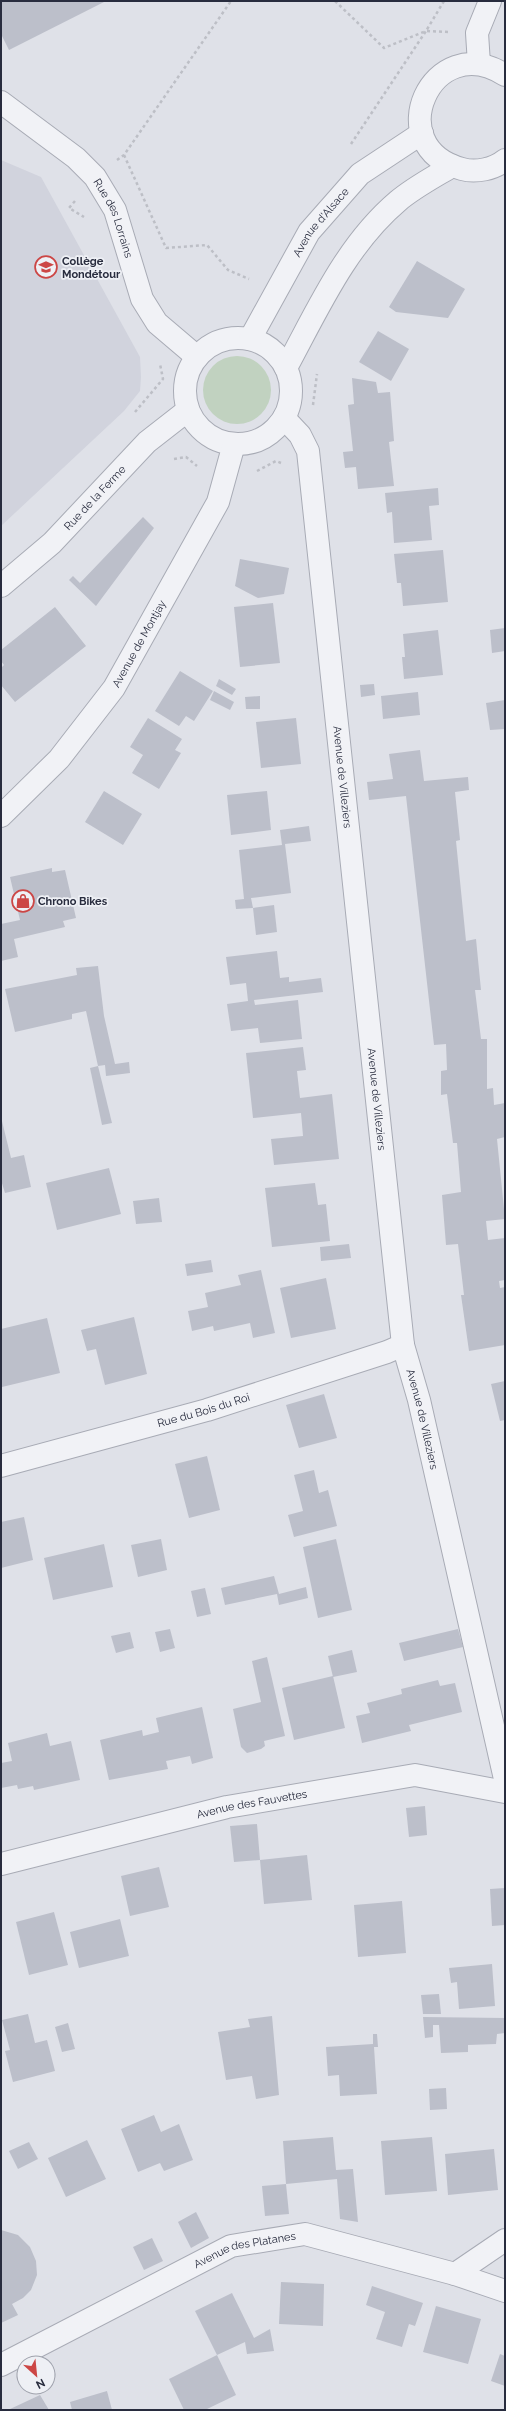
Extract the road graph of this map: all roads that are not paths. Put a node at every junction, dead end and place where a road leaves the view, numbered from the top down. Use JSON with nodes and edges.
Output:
{"nodes":[{"id":1,"x":490,"y":1,"type":"edge"},
{"id":2,"x":479,"y":64,"type":"junction"},
{"id":3,"x":505,"y":74,"type":"edge"},
{"id":4,"x":1,"y":102,"type":"edge"},
{"id":5,"x":422,"y":133,"type":"junction"},
{"id":6,"x":505,"y":160,"type":"edge"},
{"id":7,"x":452,"y":166,"type":"junction"},
{"id":8,"x":250,"y":339,"type":"junction"},
{"id":9,"x":197,"y":357,"type":"junction"},
{"id":10,"x":286,"y":368,"type":"junction"},
{"id":11,"x":188,"y":410,"type":"junction"},
{"id":12,"x":284,"y":418,"type":"junction"},
{"id":13,"x":234,"y":444,"type":"junction"},
{"id":14,"x":1,"y":586,"type":"edge"},
{"id":15,"x":1,"y":816,"type":"edge"},
{"id":16,"x":403,"y":1345,"type":"junction"},
{"id":17,"x":1,"y":1466,"type":"edge"},
{"id":18,"x":505,"y":1779,"type":"edge"},
{"id":19,"x":505,"y":1792,"type":"edge"},
{"id":20,"x":1,"y":1864,"type":"edge"},
{"id":21,"x":505,"y":2240,"type":"edge"},
{"id":22,"x":455,"y":2274,"type":"junction"},
{"id":23,"x":505,"y":2291,"type":"edge"},
{"id":24,"x":1,"y":2365,"type":"edge"}],
"edges":[{"from":1,"to":2,"type":"street"},
{"from":2,"to":3,"type":"street"},
{"from":2,"to":5,"type":"street"},
{"from":4,"to":9,"type":"street","name":"Rue des Lorrains"},
{"from":5,"to":7,"type":"street"},
{"from":5,"to":8,"type":"street","name":"Avenue d'Alsace"},
{"from":6,"to":7,"type":"street"},
{"from":7,"to":10,"type":"street"},
{"from":8,"to":9,"type":"street"},
{"from":8,"to":10,"type":"street"},
{"from":9,"to":11,"type":"street"},
{"from":10,"to":12,"type":"street"},
{"from":11,"to":13,"type":"street"},
{"from":11,"to":14,"type":"street","name":"Rue de la Ferme"},
{"from":12,"to":13,"type":"street"},
{"from":12,"to":16,"type":"street","name":"Avenue de Villeziers"},
{"from":13,"to":15,"type":"street","name":"Avenue de Montjay"},
{"from":16,"to":17,"type":"street","name":"Rue du Bois du Roi"},
{"from":16,"to":18,"type":"street","name":"Avenue de Villeziers"},
{"from":19,"to":20,"type":"street","name":"Avenue des Fauvettes"},
{"from":21,"to":22,"type":"street"},
{"from":22,"to":23,"type":"street","name":"Avenue des Platanes"},
{"from":22,"to":24,"type":"street","name":"Avenue des Platanes"}]}
